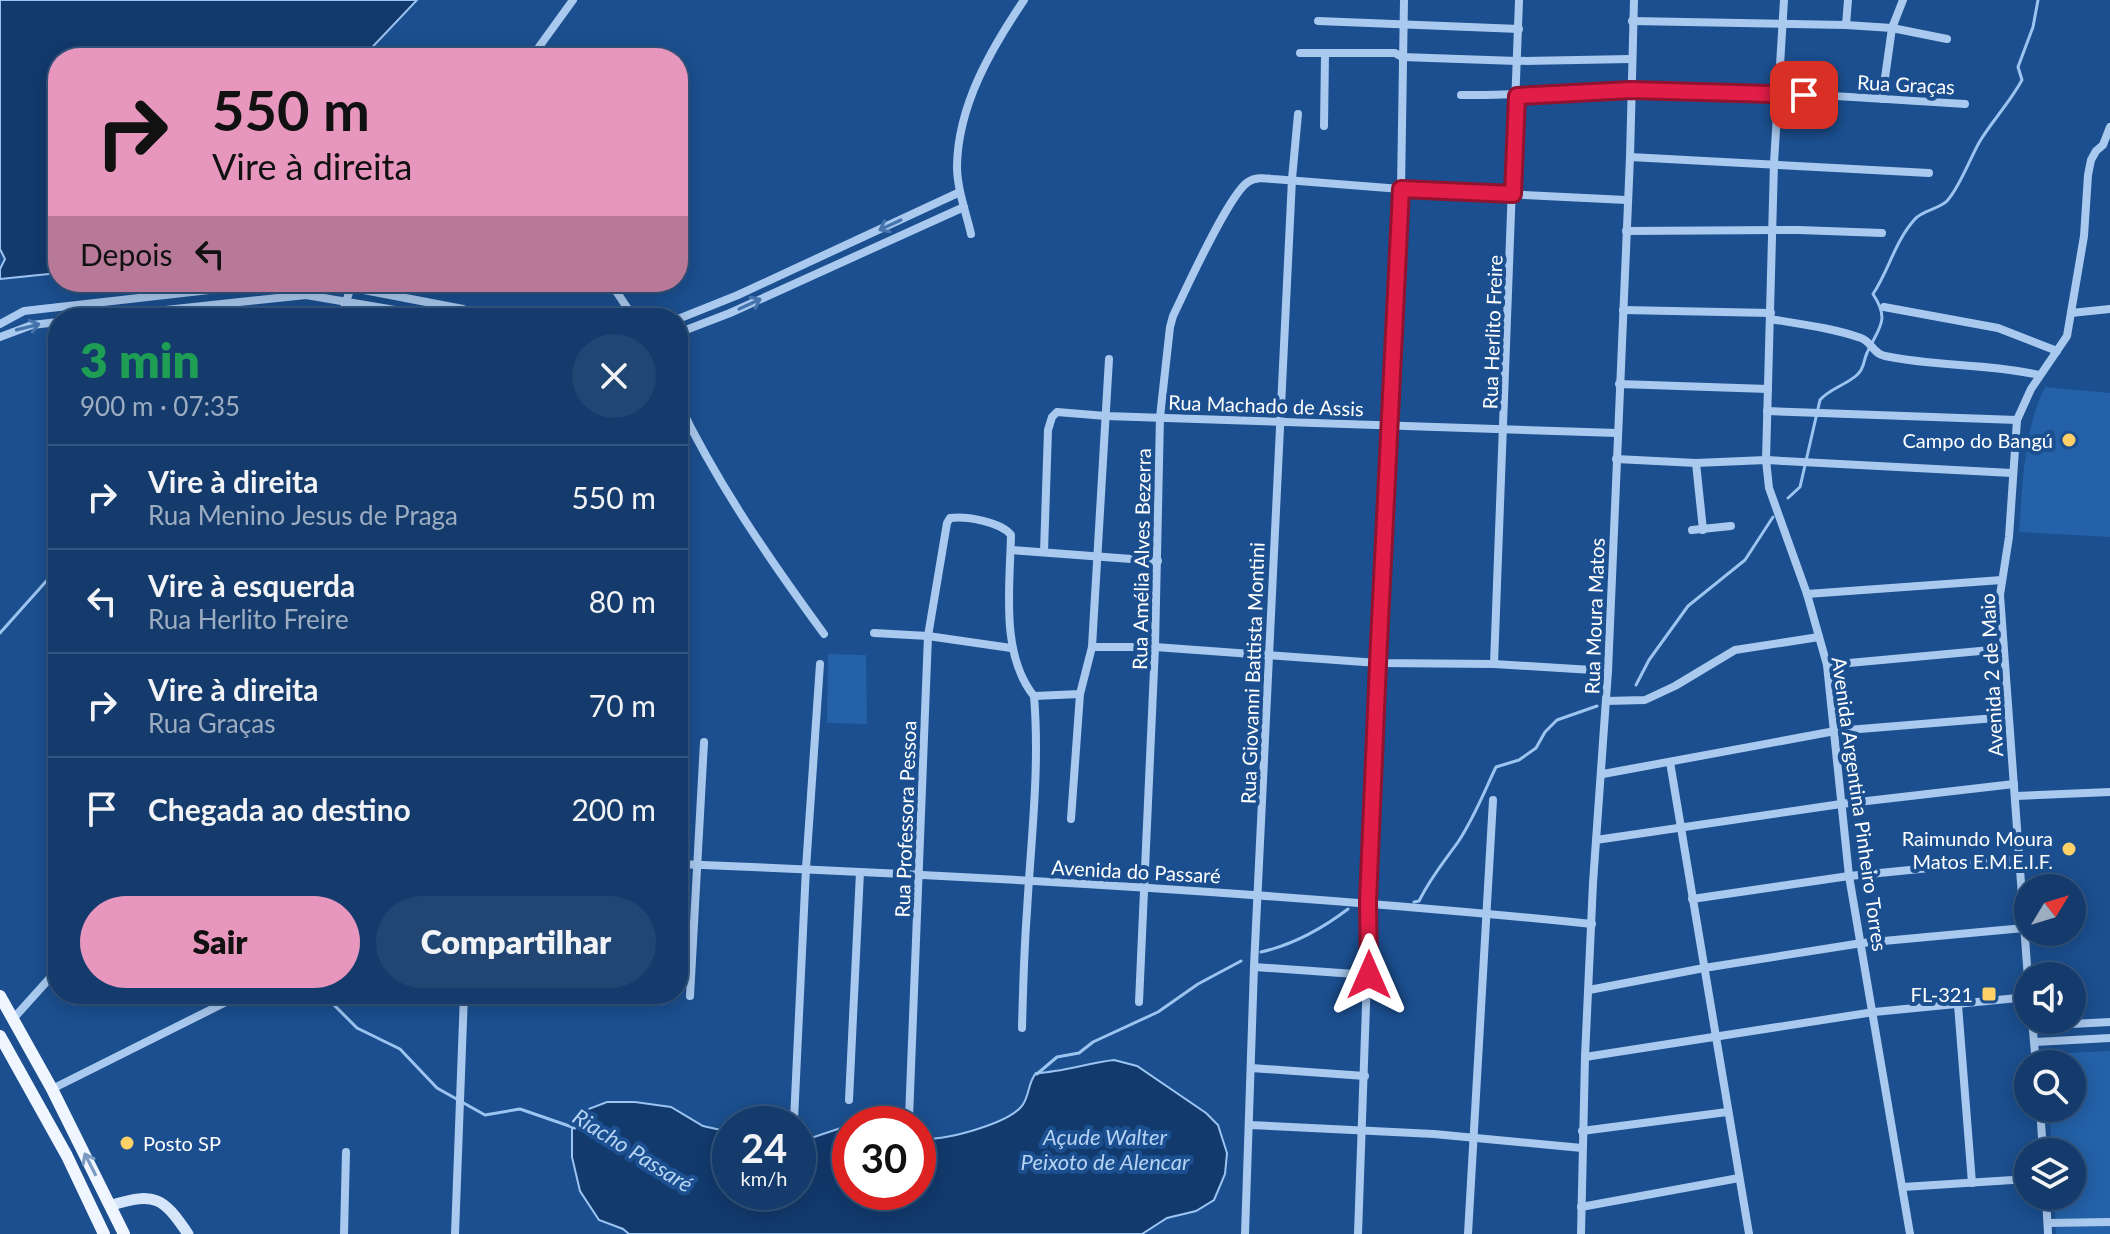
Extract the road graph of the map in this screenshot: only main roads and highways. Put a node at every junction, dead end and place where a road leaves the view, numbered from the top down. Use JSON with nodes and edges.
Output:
{"nodes":[{"id":1,"x":0,"y":996,"type":"edge"},
{"id":2,"x":0,"y":1036,"type":"edge"},
{"id":3,"x":105,"y":1192,"type":"junction"},
{"id":4,"x":88,"y":1198,"type":"junction"},
{"id":5,"x":104,"y":1234,"type":"edge"},
{"id":6,"x":124,"y":1234,"type":"edge"}],
"edges":[{"from":3,"to":1,"type":"main road","one_way":true},
{"from":2,"to":4,"type":"main road"},
{"from":3,"to":4,"type":"main road"},
{"from":3,"to":6,"type":"main road"},
{"from":4,"to":5,"type":"main road"}]}
